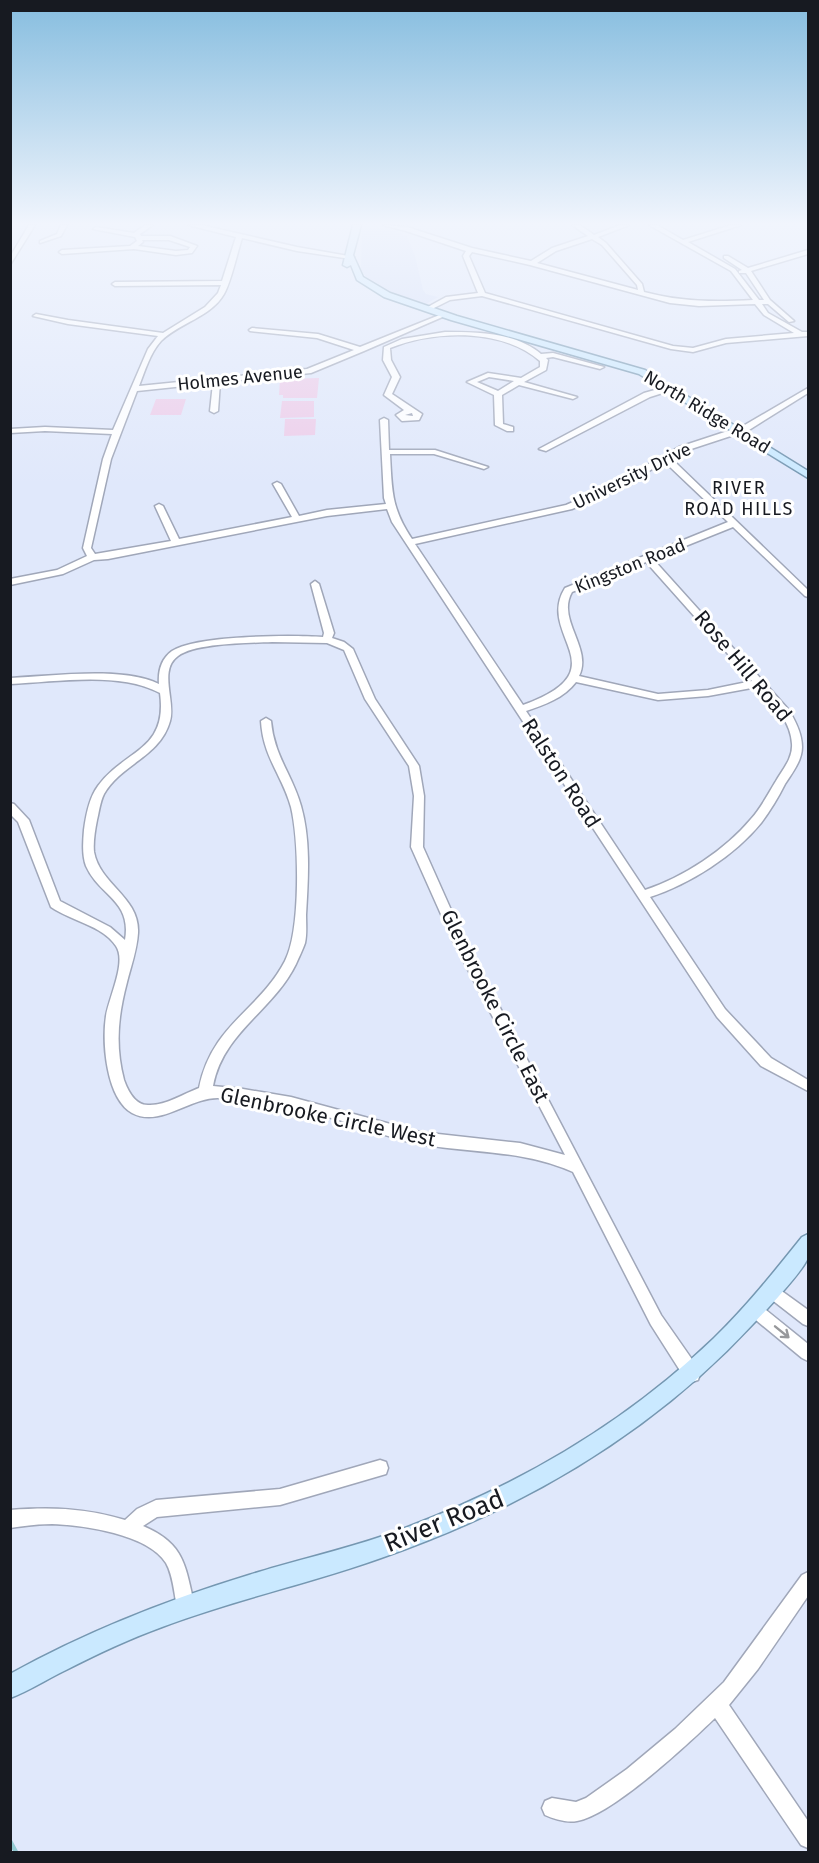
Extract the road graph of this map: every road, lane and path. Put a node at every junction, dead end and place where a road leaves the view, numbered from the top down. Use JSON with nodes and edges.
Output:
{"nodes":[{"id":1,"x":200,"y":312,"type":"edge"},
{"id":2,"x":436,"y":312,"type":"edge"},
{"id":3,"x":546,"y":312,"type":"edge"},
{"id":4,"x":765,"y":312,"type":"edge"},
{"id":5,"x":778,"y":312,"type":"edge"},
{"id":6,"x":36,"y":315,"type":"dead end"},
{"id":7,"x":444,"y":315,"type":"junction"},
{"id":8,"x":252,"y":330,"type":"dead end"},
{"id":9,"x":484,"y":332,"type":"junction"},
{"id":10,"x":807,"y":333,"type":"edge"},
{"id":11,"x":164,"y":334,"type":"junction"},
{"id":12,"x":363,"y":349,"type":"junction"},
{"id":13,"x":387,"y":354,"type":"junction"},
{"id":14,"x":541,"y":356,"type":"junction"},
{"id":15,"x":600,"y":367,"type":"dead end"},
{"id":16,"x":218,"y":381,"type":"junction"},
{"id":17,"x":519,"y":381,"type":"junction"},
{"id":18,"x":669,"y":388,"type":"junction"},
{"id":19,"x":134,"y":389,"type":"junction"},
{"id":20,"x":808,"y":390,"type":"edge"},
{"id":21,"x":498,"y":394,"type":"junction"},
{"id":22,"x":573,"y":397,"type":"dead end"},
{"id":23,"x":214,"y":411,"type":"dead end"},
{"id":24,"x":410,"y":411,"type":"dead end"},
{"id":25,"x":499,"y":417,"type":"junction"},
{"id":26,"x":384,"y":420,"type":"dead end"},
{"id":27,"x":518,"y":423,"type":"dead end"},
{"id":28,"x":510,"y":429,"type":"dead end"},
{"id":29,"x":10,"y":431,"type":"edge"},
{"id":30,"x":738,"y":431,"type":"junction"},
{"id":31,"x":115,"y":432,"type":"junction"},
{"id":32,"x":543,"y":450,"type":"dead end"},
{"id":33,"x":387,"y":452,"type":"junction"},
{"id":34,"x":664,"y":460,"type":"junction"},
{"id":35,"x":484,"y":467,"type":"dead end"},
{"id":36,"x":808,"y":475,"type":"edge"},
{"id":37,"x":277,"y":484,"type":"dead end"},
{"id":38,"x":159,"y":506,"type":"dead end"},
{"id":39,"x":389,"y":506,"type":"junction"},
{"id":40,"x":297,"y":519,"type":"junction"},
{"id":41,"x":734,"y":523,"type":"junction"},
{"id":42,"x":176,"y":542,"type":"junction"},
{"id":43,"x":410,"y":542,"type":"junction"},
{"id":44,"x":92,"y":557,"type":"junction"},
{"id":45,"x":648,"y":559,"type":"junction"},
{"id":46,"x":10,"y":582,"type":"edge"},
{"id":47,"x":315,"y":584,"type":"dead end"},
{"id":48,"x":808,"y":594,"type":"edge"},
{"id":49,"x":327,"y":640,"type":"junction"},
{"id":50,"x":573,"y":678,"type":"junction"},
{"id":51,"x":10,"y":681,"type":"edge"},
{"id":52,"x":760,"y":683,"type":"junction"},
{"id":53,"x":164,"y":691,"type":"junction"},
{"id":54,"x":520,"y":710,"type":"junction"},
{"id":55,"x":266,"y":721,"type":"dead end"},
{"id":56,"x":10,"y":807,"type":"edge"},
{"id":57,"x":642,"y":895,"type":"junction"},
{"id":58,"x":127,"y":956,"type":"junction"},
{"id":59,"x":808,"y":1086,"type":"edge"},
{"id":60,"x":205,"y":1092,"type":"junction"},
{"id":61,"x":578,"y":1167,"type":"junction"},
{"id":62,"x":808,"y":1244,"type":"edge"},
{"id":63,"x":772,"y":1291,"type":"junction"},
{"id":64,"x":756,"y":1311,"type":"junction"},
{"id":65,"x":808,"y":1318,"type":"edge"},
{"id":66,"x":808,"y":1353,"type":"edge"},
{"id":67,"x":692,"y":1374,"type":"junction"},
{"id":68,"x":380,"y":1468,"type":"dead end"},
{"id":69,"x":10,"y":1519,"type":"edge"},
{"id":70,"x":127,"y":1530,"type":"junction"},
{"id":71,"x":808,"y":1581,"type":"edge"},
{"id":72,"x":186,"y":1606,"type":"junction"},
{"id":73,"x":10,"y":1687,"type":"edge"},
{"id":74,"x":717,"y":1704,"type":"junction"},
{"id":75,"x":552,"y":1808,"type":"dead end"},
{"id":76,"x":808,"y":1838,"type":"edge"}],
"edges":[{"from":1,"to":11,"type":"street"},
{"from":2,"to":7,"type":"main road","name":"North Ridge Road"},
{"from":3,"to":10,"type":"street"},
{"from":4,"to":10,"type":"street"},
{"from":5,"to":10,"type":"street"},
{"from":6,"to":11,"type":"street"},
{"from":7,"to":9,"type":"main road","name":"North Ridge Road"},
{"from":7,"to":12,"type":"street","name":"Holmes Avenue"},
{"from":8,"to":12,"type":"street"},
{"from":9,"to":13,"type":"street"},
{"from":9,"to":14,"type":"street"},
{"from":9,"to":18,"type":"main road","name":"North Ridge Road"},
{"from":11,"to":19,"type":"street"},
{"from":12,"to":13,"type":"street"},
{"from":12,"to":16,"type":"street","name":"Holmes Avenue"},
{"from":13,"to":24,"type":"street"},
{"from":14,"to":15,"type":"street"},
{"from":14,"to":17,"type":"street"},
{"from":16,"to":19,"type":"street","name":"Holmes Avenue"},
{"from":16,"to":23,"type":"street"},
{"from":17,"to":21,"type":"street"},
{"from":17,"to":21,"type":"street"},
{"from":17,"to":22,"type":"street"},
{"from":18,"to":30,"type":"main road","name":"North Ridge Road"},
{"from":18,"to":32,"type":"street"},
{"from":19,"to":31,"type":"street"},
{"from":20,"to":30,"type":"street","name":"University Drive"},
{"from":21,"to":25,"type":"street"},
{"from":25,"to":27,"type":"street"},
{"from":25,"to":28,"type":"street"},
{"from":26,"to":33,"type":"street","name":"Ralston Road"},
{"from":29,"to":31,"type":"street"},
{"from":30,"to":34,"type":"street","name":"University Drive"},
{"from":30,"to":36,"type":"main road","name":"North Ridge Road"},
{"from":31,"to":44,"type":"street"},
{"from":33,"to":35,"type":"street"},
{"from":33,"to":39,"type":"street","name":"Ralston Road"},
{"from":34,"to":41,"type":"street"},
{"from":34,"to":43,"type":"street","name":"University Drive"},
{"from":37,"to":40,"type":"street"},
{"from":38,"to":42,"type":"street"},
{"from":39,"to":40,"type":"street"},
{"from":39,"to":43,"type":"street","name":"Ralston Road"},
{"from":40,"to":42,"type":"street"},
{"from":41,"to":45,"type":"street","name":"Kingston Road"},
{"from":41,"to":48,"type":"street"},
{"from":42,"to":44,"type":"street"},
{"from":43,"to":54,"type":"street","name":"Ralston Road"},
{"from":44,"to":46,"type":"street"},
{"from":45,"to":50,"type":"street","name":"Kingston Road"},
{"from":45,"to":52,"type":"street","name":"Rose Hill Road"},
{"from":47,"to":49,"type":"street"},
{"from":49,"to":53,"type":"street","name":"Glenbrooke Circle West"},
{"from":49,"to":61,"type":"street","name":"Glenbrooke Circle East"},
{"from":50,"to":52,"type":"street"},
{"from":50,"to":54,"type":"street"},
{"from":51,"to":53,"type":"street"},
{"from":52,"to":57,"type":"street","name":"Rose Hill Road"},
{"from":53,"to":58,"type":"street","name":"Glenbrooke Circle West"},
{"from":54,"to":57,"type":"street","name":"Ralston Road"},
{"from":55,"to":60,"type":"street"},
{"from":56,"to":58,"type":"street"},
{"from":57,"to":59,"type":"street","name":"Ralston Road"},
{"from":58,"to":60,"type":"street","name":"Glenbrooke Circle West"},
{"from":60,"to":61,"type":"street","name":"Glenbrooke Circle West"},
{"from":61,"to":67,"type":"street","name":"Glenbrooke Circle East"},
{"from":62,"to":63,"type":"main road","name":"River Road"},
{"from":63,"to":64,"type":"main road","name":"River Road"},
{"from":63,"to":65,"type":"street"},
{"from":64,"to":66,"type":"street","one_way":true},
{"from":64,"to":67,"type":"main road","name":"River Road"},
{"from":67,"to":72,"type":"main road","name":"River Road"},
{"from":68,"to":70,"type":"street"},
{"from":69,"to":70,"type":"street"},
{"from":70,"to":72,"type":"street"},
{"from":71,"to":74,"type":"street"},
{"from":72,"to":73,"type":"main road","name":"River Road"},
{"from":74,"to":75,"type":"street"},
{"from":74,"to":76,"type":"street"}]}
